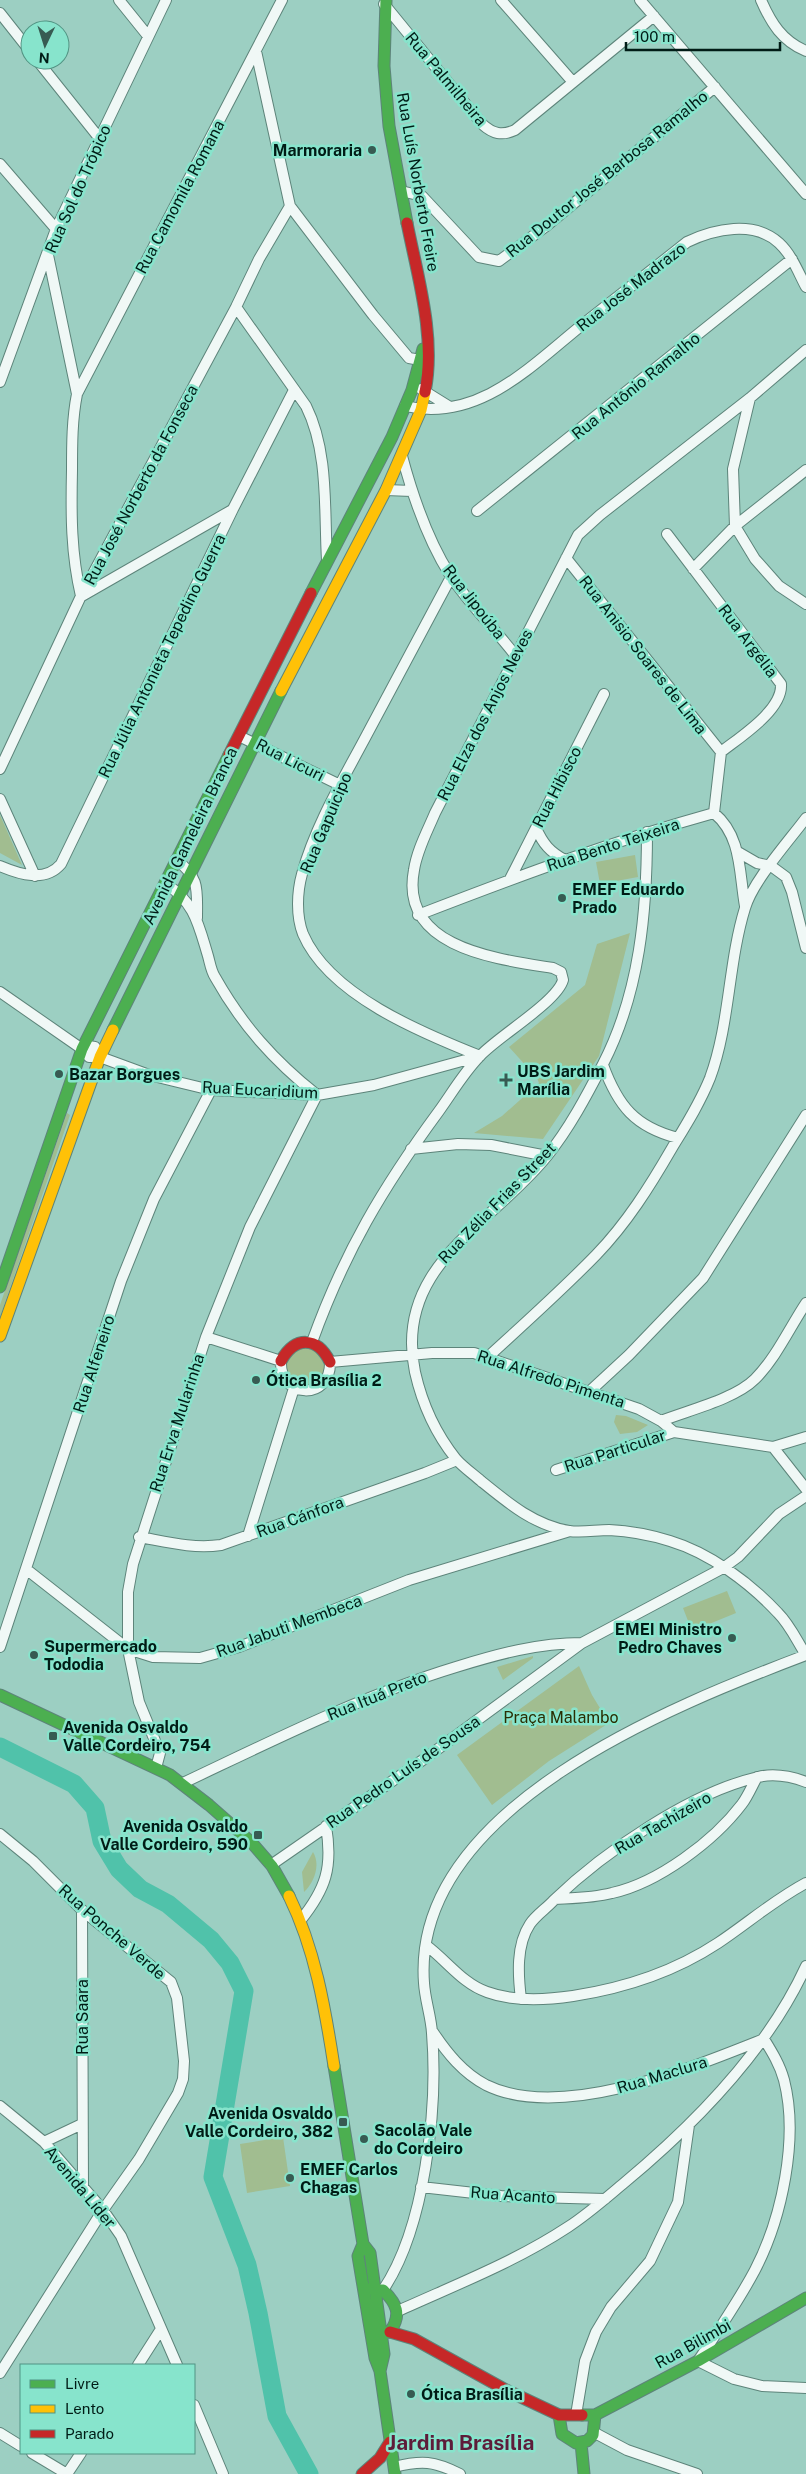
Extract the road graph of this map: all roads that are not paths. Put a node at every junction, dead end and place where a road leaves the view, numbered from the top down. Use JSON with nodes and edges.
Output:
{"nodes":[{"id":1,"x":119,"y":0,"type":"edge"},
{"id":2,"x":166,"y":0,"type":"edge"},
{"id":3,"x":282,"y":0,"type":"edge"},
{"id":4,"x":501,"y":0,"type":"edge"},
{"id":5,"x":640,"y":0,"type":"edge"},
{"id":6,"x":761,"y":0,"type":"edge"},
{"id":7,"x":384,"y":2,"type":"edge"},
{"id":8,"x":0,"y":13,"type":"edge"},
{"id":9,"x":654,"y":16,"type":"junction"},
{"id":10,"x":402,"y":26,"type":"junction"},
{"id":11,"x":148,"y":36,"type":"junction"},
{"id":12,"x":385,"y":36,"type":"junction"},
{"id":13,"x":20,"y":38,"type":"edge"},
{"id":14,"x":256,"y":51,"type":"junction"},
{"id":15,"x":806,"y":51,"type":"edge"},
{"id":16,"x":45,"y":70,"type":"edge"},
{"id":17,"x":572,"y":81,"type":"junction"},
{"id":18,"x":715,"y":87,"type":"junction"},
{"id":19,"x":100,"y":139,"type":"junction"},
{"id":20,"x":0,"y":164,"type":"edge"},
{"id":21,"x":401,"y":191,"type":"junction"},
{"id":22,"x":806,"y":194,"type":"edge"},
{"id":23,"x":290,"y":206,"type":"junction"},
{"id":24,"x":56,"y":229,"type":"junction"},
{"id":25,"x":48,"y":255,"type":"junction"},
{"id":26,"x":792,"y":259,"type":"junction"},
{"id":27,"x":806,"y":286,"type":"edge"},
{"id":28,"x":236,"y":307,"type":"junction"},
{"id":29,"x":806,"y":350,"type":"edge"},
{"id":30,"x":424,"y":361,"type":"junction"},
{"id":31,"x":0,"y":382,"type":"edge"},
{"id":32,"x":414,"y":383,"type":"junction"},
{"id":33,"x":294,"y":390,"type":"junction"},
{"id":34,"x":425,"y":393,"type":"junction"},
{"id":35,"x":77,"y":394,"type":"junction"},
{"id":36,"x":750,"y":398,"type":"junction"},
{"id":37,"x":406,"y":406,"type":"junction"},
{"id":38,"x":450,"y":407,"type":"junction"},
{"id":39,"x":421,"y":410,"type":"junction"},
{"id":40,"x":402,"y":456,"type":"junction"},
{"id":41,"x":806,"y":470,"type":"edge"},
{"id":42,"x":386,"y":490,"type":"junction"},
{"id":43,"x":412,"y":491,"type":"junction"},
{"id":44,"x":233,"y":509,"type":"junction"},
{"id":45,"x":478,"y":511,"type":"dead end"},
{"id":46,"x":735,"y":526,"type":"junction"},
{"id":47,"x":667,"y":534,"type":"dead end"},
{"id":48,"x":566,"y":558,"type":"junction"},
{"id":49,"x":326,"y":560,"type":"junction"},
{"id":50,"x":693,"y":569,"type":"junction"},
{"id":51,"x":451,"y":576,"type":"junction"},
{"id":52,"x":317,"y":580,"type":"junction"},
{"id":53,"x":333,"y":589,"type":"junction"},
{"id":54,"x":81,"y":596,"type":"junction"},
{"id":55,"x":803,"y":599,"type":"edge"},
{"id":56,"x":516,"y":656,"type":"junction"},
{"id":57,"x":604,"y":694,"type":"dead end"},
{"id":58,"x":239,"y":736,"type":"junction"},
{"id":59,"x":255,"y":741,"type":"junction"},
{"id":60,"x":720,"y":752,"type":"junction"},
{"id":61,"x":0,"y":769,"type":"edge"},
{"id":62,"x":340,"y":785,"type":"junction"},
{"id":63,"x":0,"y":799,"type":"edge"},
{"id":64,"x":714,"y":813,"type":"junction"},
{"id":65,"x":806,"y":818,"type":"edge"},
{"id":66,"x":536,"y":828,"type":"junction"},
{"id":67,"x":647,"y":832,"type":"junction"},
{"id":68,"x":738,"y":852,"type":"junction"},
{"id":69,"x":176,"y":859,"type":"junction"},
{"id":70,"x":565,"y":860,"type":"junction"},
{"id":71,"x":0,"y":866,"type":"edge"},
{"id":72,"x":771,"y":866,"type":"junction"},
{"id":73,"x":191,"y":871,"type":"junction"},
{"id":74,"x":35,"y":876,"type":"junction"},
{"id":75,"x":510,"y":879,"type":"junction"},
{"id":76,"x":165,"y":883,"type":"junction"},
{"id":77,"x":181,"y":893,"type":"junction"},
{"id":78,"x":745,"y":906,"type":"junction"},
{"id":79,"x":418,"y":915,"type":"junction"},
{"id":80,"x":197,"y":918,"type":"junction"},
{"id":81,"x":806,"y":948,"type":"edge"},
{"id":82,"x":0,"y":993,"type":"edge"},
{"id":83,"x":82,"y":1049,"type":"junction"},
{"id":84,"x":100,"y":1056,"type":"junction"},
{"id":85,"x":480,"y":1056,"type":"junction"},
{"id":86,"x":603,"y":1065,"type":"junction"},
{"id":87,"x":211,"y":1090,"type":"junction"},
{"id":88,"x":317,"y":1095,"type":"junction"},
{"id":89,"x":806,"y":1115,"type":"edge"},
{"id":90,"x":678,"y":1138,"type":"junction"},
{"id":91,"x":411,"y":1149,"type":"junction"},
{"id":92,"x":547,"y":1156,"type":"junction"},
{"id":93,"x":0,"y":1287,"type":"edge"},
{"id":94,"x":806,"y":1302,"type":"edge"},
{"id":95,"x":0,"y":1336,"type":"edge"},
{"id":96,"x":206,"y":1337,"type":"junction"},
{"id":97,"x":312,"y":1342,"type":"junction"},
{"id":98,"x":413,"y":1356,"type":"junction"},
{"id":99,"x":489,"y":1356,"type":"junction"},
{"id":100,"x":282,"y":1361,"type":"junction"},
{"id":101,"x":330,"y":1362,"type":"junction"},
{"id":102,"x":294,"y":1388,"type":"junction"},
{"id":103,"x":588,"y":1392,"type":"junction"},
{"id":104,"x":662,"y":1421,"type":"junction"},
{"id":105,"x":674,"y":1432,"type":"junction"},
{"id":106,"x":806,"y":1437,"type":"edge"},
{"id":107,"x":773,"y":1448,"type":"junction"},
{"id":108,"x":457,"y":1460,"type":"junction"},
{"id":109,"x":556,"y":1470,"type":"dead end"},
{"id":110,"x":806,"y":1488,"type":"edge"},
{"id":111,"x":806,"y":1496,"type":"edge"},
{"id":112,"x":570,"y":1531,"type":"junction"},
{"id":113,"x":248,"y":1536,"type":"junction"},
{"id":114,"x":140,"y":1537,"type":"junction"},
{"id":115,"x":723,"y":1568,"type":"junction"},
{"id":116,"x":26,"y":1570,"type":"junction"},
{"id":117,"x":582,"y":1643,"type":"junction"},
{"id":118,"x":0,"y":1647,"type":"edge"},
{"id":119,"x":128,"y":1649,"type":"junction"},
{"id":120,"x":806,"y":1655,"type":"edge"},
{"id":121,"x":0,"y":1695,"type":"edge"},
{"id":122,"x":156,"y":1768,"type":"junction"},
{"id":123,"x":757,"y":1777,"type":"junction"},
{"id":124,"x":806,"y":1782,"type":"edge"},
{"id":125,"x":183,"y":1783,"type":"junction"},
{"id":126,"x":326,"y":1826,"type":"junction"},
{"id":127,"x":0,"y":1834,"type":"edge"},
{"id":128,"x":271,"y":1866,"type":"junction"},
{"id":129,"x":806,"y":1883,"type":"edge"},
{"id":130,"x":556,"y":1899,"type":"junction"},
{"id":131,"x":82,"y":1910,"type":"junction"},
{"id":132,"x":300,"y":1921,"type":"junction"},
{"id":133,"x":427,"y":1946,"type":"junction"},
{"id":134,"x":806,"y":1966,"type":"edge"},
{"id":135,"x":521,"y":1999,"type":"junction"},
{"id":136,"x":432,"y":2031,"type":"junction"},
{"id":137,"x":764,"y":2039,"type":"junction"},
{"id":138,"x":0,"y":2106,"type":"edge"},
{"id":139,"x":82,"y":2124,"type":"junction"},
{"id":140,"x":688,"y":2125,"type":"junction"},
{"id":141,"x":44,"y":2142,"type":"junction"},
{"id":142,"x":83,"y":2187,"type":"junction"},
{"id":143,"x":421,"y":2187,"type":"junction"},
{"id":144,"x":604,"y":2199,"type":"junction"},
{"id":145,"x":103,"y":2210,"type":"junction"},
{"id":146,"x":374,"y":2289,"type":"junction"},
{"id":147,"x":806,"y":2298,"type":"edge"},
{"id":148,"x":368,"y":2314,"type":"junction"},
{"id":149,"x":397,"y":2316,"type":"junction"},
{"id":150,"x":161,"y":2329,"type":"junction"},
{"id":151,"x":386,"y":2332,"type":"junction"},
{"id":152,"x":414,"y":2339,"type":"junction"},
{"id":153,"x":698,"y":2361,"type":"junction"},
{"id":154,"x":139,"y":2364,"type":"edge"},
{"id":155,"x":177,"y":2364,"type":"edge"},
{"id":156,"x":380,"y":2371,"type":"junction"},
{"id":157,"x":0,"y":2373,"type":"edge"},
{"id":158,"x":806,"y":2388,"type":"edge"},
{"id":159,"x":195,"y":2407,"type":"edge"},
{"id":160,"x":559,"y":2415,"type":"junction"},
{"id":161,"x":595,"y":2415,"type":"junction"},
{"id":162,"x":576,"y":2416,"type":"junction"},
{"id":163,"x":0,"y":2433,"type":"edge"},
{"id":164,"x":595,"y":2433,"type":"junction"},
{"id":165,"x":390,"y":2442,"type":"junction"},
{"id":166,"x":581,"y":2443,"type":"junction"},
{"id":167,"x":20,"y":2445,"type":"edge"},
{"id":168,"x":34,"y":2454,"type":"edge"},
{"id":169,"x":80,"y":2454,"type":"edge"},
{"id":170,"x":394,"y":2471,"type":"edge"},
{"id":171,"x":67,"y":2474,"type":"edge"},
{"id":172,"x":223,"y":2474,"type":"edge"},
{"id":173,"x":362,"y":2474,"type":"edge"},
{"id":174,"x":460,"y":2474,"type":"edge"},
{"id":175,"x":584,"y":2474,"type":"edge"},
{"id":176,"x":697,"y":2474,"type":"edge"}],
"edges":[{"from":1,"to":11,"type":"street"},
{"from":2,"to":11,"type":"street","name":"Rua Sol do Trópico"},
{"from":3,"to":14,"type":"street","name":"Rua Camomila Romana"},
{"from":4,"to":17,"type":"street"},
{"from":5,"to":9,"type":"street"},
{"from":6,"to":15,"type":"street"},
{"from":7,"to":10,"type":"street","name":"Rua Palmilheira"},
{"from":7,"to":12,"type":"main road","name":"Rua Luís Norberto Freire"},
{"from":8,"to":13,"type":"street"},
{"from":9,"to":17,"type":"street","name":"Rua Palmilheira"},
{"from":9,"to":18,"type":"street"},
{"from":10,"to":12,"type":"street"},
{"from":10,"to":17,"type":"street","name":"Rua Palmilheira"},
{"from":11,"to":19,"type":"street","name":"Rua Sol do Trópico"},
{"from":12,"to":21,"type":"main road","name":"Rua Luís Norberto Freire"},
{"from":14,"to":23,"type":"street"},
{"from":14,"to":35,"type":"street","name":"Rua Camomila Romana"},
{"from":16,"to":19,"type":"street"},
{"from":18,"to":21,"type":"street","name":"Rua Doutor José Barbosa Ramalho"},
{"from":18,"to":22,"type":"street"},
{"from":19,"to":24,"type":"street","name":"Rua Sol do Trópico"},
{"from":20,"to":24,"type":"street"},
{"from":21,"to":30,"type":"main road","name":"Rua Luís Norberto Freire"},
{"from":23,"to":28,"type":"street","name":"Rua José Norberto da Fonseca"},
{"from":23,"to":30,"type":"street"},
{"from":24,"to":25,"type":"street","name":"Rua Sol do Trópico"},
{"from":25,"to":31,"type":"street","name":"Rua Sol do Trópico"},
{"from":25,"to":35,"type":"street"},
{"from":26,"to":27,"type":"street","name":"Rua José Madrazo"},
{"from":26,"to":38,"type":"street","name":"Rua José Madrazo"},
{"from":26,"to":45,"type":"street","name":"Rua Antônio Ramalho"},
{"from":28,"to":33,"type":"street"},
{"from":28,"to":54,"type":"street","name":"Rua José Norberto da Fonseca"},
{"from":29,"to":36,"type":"street","name":"Rua Elza dos Anjos Neves"},
{"from":30,"to":32,"type":"main road","name":"Avenida Gameleira Branca"},
{"from":30,"to":34,"type":"main road","name":"Avenida Gameleira Branca"},
{"from":32,"to":34,"type":"street"},
{"from":32,"to":37,"type":"main road","name":"Avenida Gameleira Branca"},
{"from":33,"to":44,"type":"street","name":"Rua Júlia Antonieta Tepedino Guerra"},
{"from":33,"to":49,"type":"street"},
{"from":34,"to":38,"type":"street"},
{"from":34,"to":39,"type":"main road","name":"Avenida Gameleira Branca"},
{"from":35,"to":54,"type":"street"},
{"from":36,"to":46,"type":"street"},
{"from":36,"to":48,"type":"street","name":"Rua Elza dos Anjos Neves"},
{"from":37,"to":39,"type":"street","name":"Rua José Madrazo"},
{"from":37,"to":49,"type":"main road","name":"Avenida Gameleira Branca"},
{"from":38,"to":39,"type":"street","name":"Rua José Madrazo"},
{"from":39,"to":40,"type":"main road","name":"Avenida Gameleira Branca"},
{"from":40,"to":42,"type":"main road","name":"Avenida Gameleira Branca"},
{"from":40,"to":43,"type":"street","name":"Rua Jipoúba"},
{"from":41,"to":46,"type":"street"},
{"from":42,"to":43,"type":"street"},
{"from":42,"to":53,"type":"main road","name":"Avenida Gameleira Branca"},
{"from":43,"to":51,"type":"street","name":"Rua Jipoúba"},
{"from":44,"to":54,"type":"street"},
{"from":44,"to":74,"type":"street","name":"Rua Júlia Antonieta Tepedino Guerra"},
{"from":46,"to":50,"type":"street"},
{"from":46,"to":55,"type":"street"},
{"from":47,"to":50,"type":"street","name":"Rua Argélia"},
{"from":48,"to":56,"type":"street","name":"Rua Elza dos Anjos Neves"},
{"from":48,"to":60,"type":"street","name":"Rua Anisio Soares de Lima"},
{"from":49,"to":52,"type":"main road","name":"Avenida Gameleira Branca"},
{"from":50,"to":60,"type":"street","name":"Rua Argélia"},
{"from":51,"to":56,"type":"street","name":"Rua Jipoúba"},
{"from":51,"to":62,"type":"street","name":"Rua Gapuicipo"},
{"from":52,"to":53,"type":"main road"},
{"from":52,"to":58,"type":"main road","name":"Avenida Gameleira Branca"},
{"from":53,"to":59,"type":"main road","name":"Avenida Gameleira Branca"},
{"from":54,"to":61,"type":"street","name":"Rua José Norberto da Fonseca"},
{"from":56,"to":79,"type":"street","name":"Rua Elza dos Anjos Neves"},
{"from":57,"to":66,"type":"street","name":"Rua Hibisco"},
{"from":58,"to":59,"type":"street","name":"Rua Licuri"},
{"from":58,"to":69,"type":"main road","name":"Avenida Gameleira Branca"},
{"from":59,"to":62,"type":"street","name":"Rua Licuri"},
{"from":59,"to":73,"type":"main road","name":"Avenida Gameleira Branca"},
{"from":60,"to":64,"type":"street"},
{"from":62,"to":85,"type":"street","name":"Rua Gapuicipo"},
{"from":63,"to":74,"type":"street"},
{"from":64,"to":67,"type":"street","name":"Rua Bento Teixeira"},
{"from":64,"to":68,"type":"street"},
{"from":65,"to":72,"type":"street"},
{"from":66,"to":70,"type":"street"},
{"from":66,"to":75,"type":"street","name":"Rua Hibisco"},
{"from":67,"to":70,"type":"street","name":"Rua Bento Teixeira"},
{"from":67,"to":86,"type":"street","name":"Rua Zélia Frias Street"},
{"from":68,"to":72,"type":"street"},
{"from":68,"to":78,"type":"street"},
{"from":69,"to":73,"type":"street"},
{"from":69,"to":76,"type":"main road","name":"Avenida Gameleira Branca"},
{"from":70,"to":75,"type":"street","name":"Rua Bento Teixeira"},
{"from":71,"to":74,"type":"street"},
{"from":72,"to":78,"type":"street"},
{"from":72,"to":81,"type":"street"},
{"from":73,"to":77,"type":"main road","name":"Avenida Gameleira Branca"},
{"from":73,"to":80,"type":"street"},
{"from":75,"to":79,"type":"street","name":"Rua Bento Teixeira"},
{"from":76,"to":77,"type":"street"},
{"from":76,"to":83,"type":"main road","name":"Avenida Gameleira Branca"},
{"from":77,"to":80,"type":"street"},
{"from":77,"to":84,"type":"main road","name":"Avenida Gameleira Branca"},
{"from":78,"to":90,"type":"street"},
{"from":79,"to":85,"type":"street"},
{"from":80,"to":88,"type":"street"},
{"from":82,"to":83,"type":"street"},
{"from":83,"to":84,"type":"street","name":"Rua Eucaridium"},
{"from":83,"to":93,"type":"main road","name":"Avenida Gameleira Branca"},
{"from":84,"to":87,"type":"street","name":"Rua Eucaridium"},
{"from":84,"to":95,"type":"main road","name":"Avenida Gameleira Branca"},
{"from":85,"to":88,"type":"street","name":"Rua Eucaridium"},
{"from":85,"to":91,"type":"street"},
{"from":86,"to":90,"type":"street"},
{"from":86,"to":92,"type":"street","name":"Rua Zélia Frias Street"},
{"from":87,"to":88,"type":"street","name":"Rua Eucaridium"},
{"from":87,"to":116,"type":"street","name":"Rua Alfeneiro"},
{"from":88,"to":96,"type":"street","name":"Rua Erva Mularinha"},
{"from":89,"to":103,"type":"street"},
{"from":90,"to":99,"type":"street"},
{"from":91,"to":92,"type":"street"},
{"from":91,"to":97,"type":"street"},
{"from":92,"to":98,"type":"street","name":"Rua Zélia Frias Street"},
{"from":94,"to":104,"type":"street"},
{"from":96,"to":100,"type":"street"},
{"from":96,"to":114,"type":"street","name":"Rua Erva Mularinha"},
{"from":97,"to":100,"type":"main road"},
{"from":97,"to":101,"type":"main road"},
{"from":98,"to":99,"type":"street","name":"Rua Alfredo Pimenta"},
{"from":98,"to":101,"type":"street","name":"Rua Alfredo Pimenta"},
{"from":98,"to":108,"type":"street","name":"Rua Zélia Frias Street"},
{"from":99,"to":103,"type":"street","name":"Rua Alfredo Pimenta"},
{"from":100,"to":102,"type":"street"},
{"from":101,"to":102,"type":"street"},
{"from":102,"to":113,"type":"street"},
{"from":103,"to":104,"type":"street","name":"Rua Alfredo Pimenta"},
{"from":104,"to":105,"type":"street","name":"Rua Alfredo Pimenta"},
{"from":105,"to":107,"type":"street"},
{"from":105,"to":109,"type":"street","name":"Rua Particular"},
{"from":106,"to":107,"type":"street"},
{"from":107,"to":110,"type":"street"},
{"from":108,"to":112,"type":"street","name":"Rua Zélia Frias Street"},
{"from":108,"to":113,"type":"street","name":"Rua Cánfora"},
{"from":111,"to":115,"type":"street","name":"Rua Pedro Luís de Sousa"},
{"from":112,"to":115,"type":"street","name":"Rua Zélia Frias Street"},
{"from":112,"to":119,"type":"street","name":"Rua Jabuti Membeca"},
{"from":113,"to":114,"type":"street","name":"Rua Cánfora"},
{"from":114,"to":119,"type":"street","name":"Rua Erva Mularinha"},
{"from":115,"to":117,"type":"street","name":"Rua Pedro Luís de Sousa"},
{"from":115,"to":120,"type":"street","name":"Rua Zélia Frias Street"},
{"from":116,"to":118,"type":"street","name":"Rua Alfeneiro"},
{"from":116,"to":119,"type":"street","name":"Rua Jabuti Membeca"},
{"from":117,"to":125,"type":"street","name":"Rua Ituá Preto"},
{"from":117,"to":126,"type":"street","name":"Rua Pedro Luís de Sousa"},
{"from":119,"to":122,"type":"street","name":"Rua Erva Mularinha"},
{"from":120,"to":133,"type":"street"},
{"from":121,"to":122,"type":"main road"},
{"from":122,"to":125,"type":"main road"},
{"from":123,"to":124,"type":"street","name":"Rua Tachizeiro"},
{"from":123,"to":130,"type":"street","name":"Rua Tachizeiro"},
{"from":123,"to":130,"type":"street"},
{"from":125,"to":128,"type":"main road"},
{"from":126,"to":128,"type":"street","name":"Rua Pedro Luís de Sousa"},
{"from":126,"to":132,"type":"street"},
{"from":127,"to":131,"type":"street","name":"Rua Ponche Verde"},
{"from":128,"to":132,"type":"main road"},
{"from":129,"to":135,"type":"street"},
{"from":130,"to":135,"type":"street","name":"Rua Tachizeiro"},
{"from":131,"to":139,"type":"street","name":"Rua Saara"},
{"from":131,"to":145,"type":"street","name":"Rua Ponche Verde"},
{"from":132,"to":146,"type":"main road"},
{"from":133,"to":135,"type":"street"},
{"from":133,"to":136,"type":"street"},
{"from":134,"to":137,"type":"street"},
{"from":136,"to":137,"type":"street","name":"Rua Maclura"},
{"from":136,"to":143,"type":"street"},
{"from":137,"to":140,"type":"street"},
{"from":137,"to":153,"type":"street"},
{"from":138,"to":141,"type":"street","name":"Avenida Líder"},
{"from":139,"to":141,"type":"street"},
{"from":139,"to":142,"type":"street","name":"Rua Saara"},
{"from":140,"to":144,"type":"street"},
{"from":140,"to":162,"type":"street"},
{"from":141,"to":142,"type":"street","name":"Avenida Líder"},
{"from":142,"to":145,"type":"street","name":"Avenida Líder"},
{"from":143,"to":144,"type":"street","name":"Rua Acanto"},
{"from":143,"to":146,"type":"street"},
{"from":144,"to":149,"type":"street"},
{"from":145,"to":150,"type":"street","name":"Avenida Líder"},
{"from":145,"to":157,"type":"street","name":"Rua Ponche Verde"},
{"from":146,"to":148,"type":"main road"},
{"from":146,"to":149,"type":"main road"},
{"from":146,"to":151,"type":"main road"},
{"from":147,"to":153,"type":"main road","name":"Rua Bilimbi"},
{"from":148,"to":151,"type":"main road"},
{"from":148,"to":156,"type":"main road"},
{"from":149,"to":151,"type":"main road"},
{"from":149,"to":152,"type":"main road"},
{"from":150,"to":154,"type":"street"},
{"from":150,"to":155,"type":"street","name":"Avenida Líder"},
{"from":151,"to":152,"type":"main road"},
{"from":151,"to":156,"type":"main road"},
{"from":152,"to":160,"type":"main road"},
{"from":153,"to":158,"type":"street"},
{"from":153,"to":161,"type":"main road","name":"Rua Bilimbi"},
{"from":156,"to":165,"type":"main road"},
{"from":159,"to":172,"type":"street"},
{"from":160,"to":162,"type":"main road"},
{"from":160,"to":166,"type":"main road"},
{"from":161,"to":162,"type":"main road"},
{"from":161,"to":164,"type":"main road"},
{"from":163,"to":167,"type":"street"},
{"from":164,"to":166,"type":"main road"},
{"from":164,"to":176,"type":"street"},
{"from":165,"to":170,"type":"main road"},
{"from":165,"to":173,"type":"main road"},
{"from":166,"to":175,"type":"main road"},
{"from":168,"to":171,"type":"street"},
{"from":169,"to":171,"type":"street"},
{"from":170,"to":174,"type":"street"}]}
